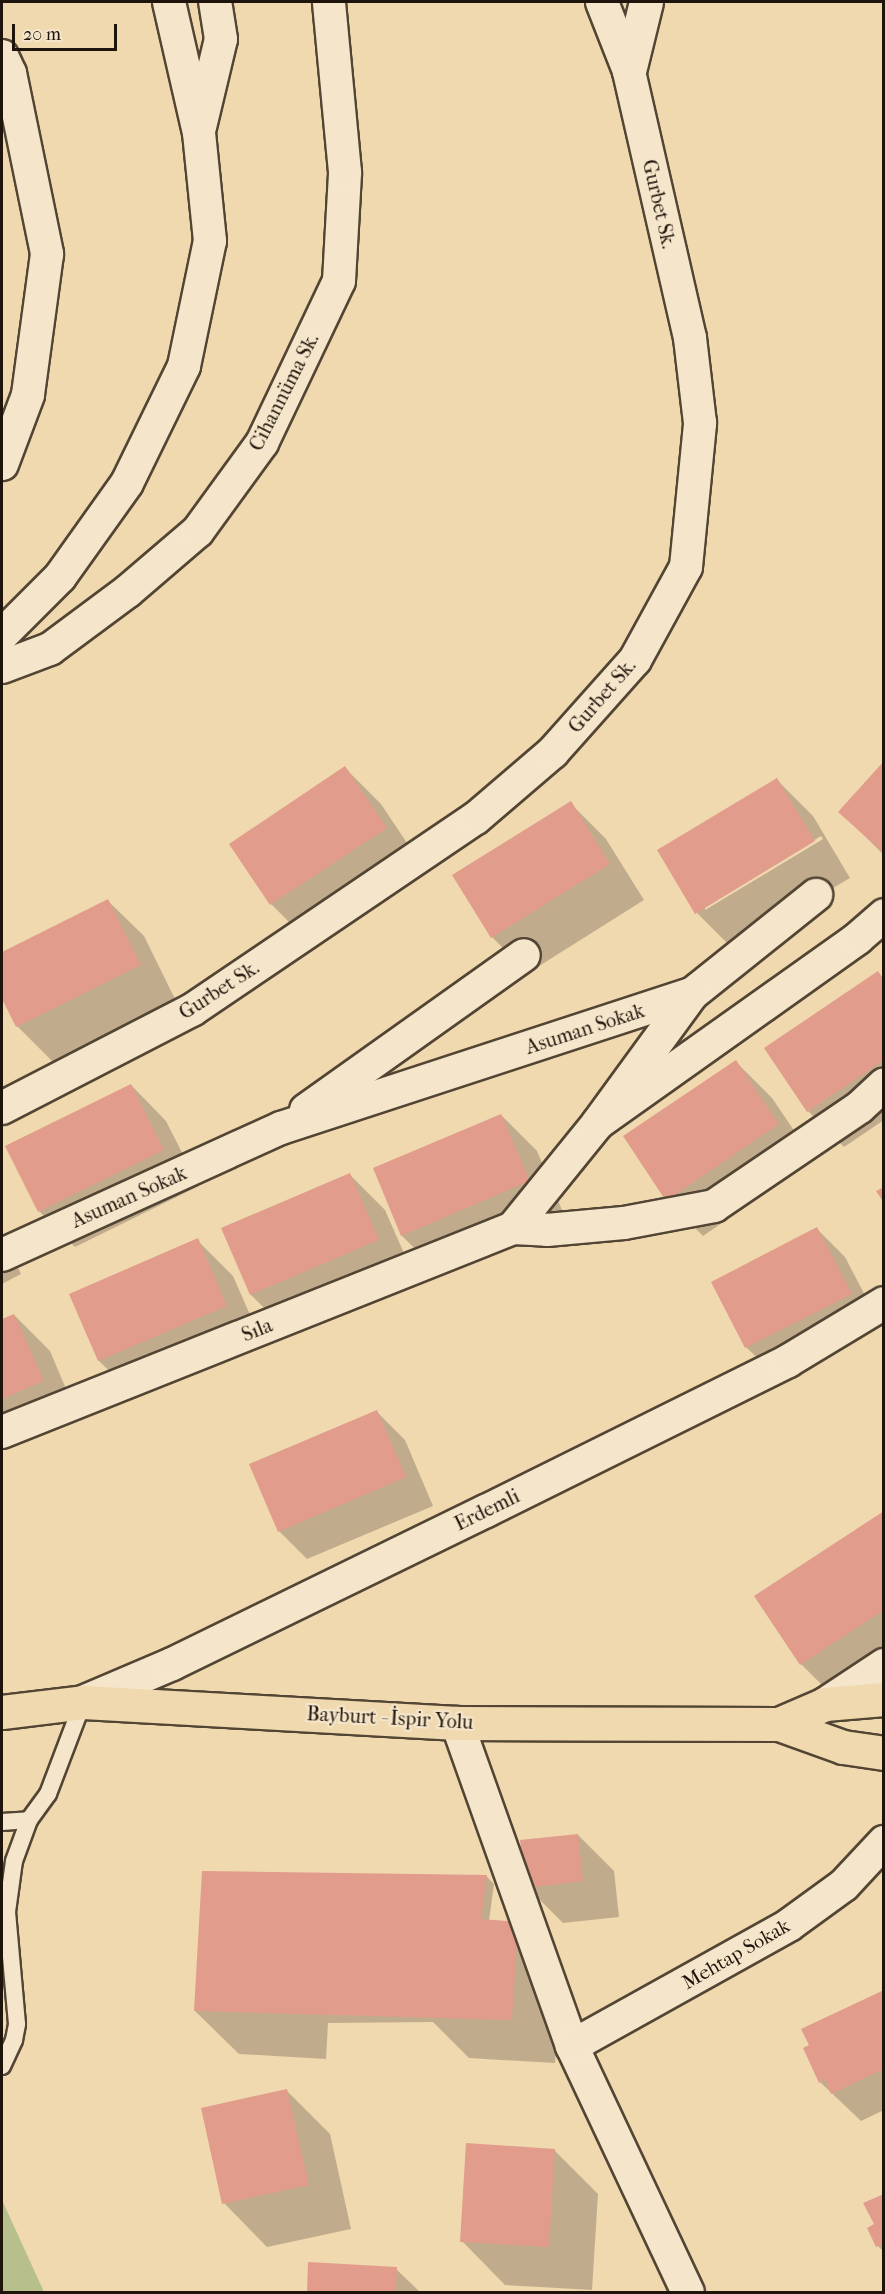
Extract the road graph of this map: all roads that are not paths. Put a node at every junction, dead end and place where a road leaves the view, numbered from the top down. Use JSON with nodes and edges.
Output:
{"nodes":[{"id":1,"x":169,"y":2,"type":"edge"},
{"id":2,"x":215,"y":2,"type":"edge"},
{"id":3,"x":329,"y":2,"type":"edge"},
{"id":4,"x":602,"y":2,"type":"edge"},
{"id":5,"x":646,"y":2,"type":"edge"},
{"id":6,"x":2,"y":56,"type":"edge"},
{"id":7,"x":629,"y":71,"type":"junction"},
{"id":8,"x":199,"y":133,"type":"junction"},
{"id":9,"x":2,"y":464,"type":"edge"},
{"id":10,"x":2,"y":635,"type":"edge"},
{"id":11,"x":2,"y":667,"type":"edge"},
{"id":12,"x":816,"y":895,"type":"dead end"},
{"id":13,"x":884,"y":915,"type":"edge"},
{"id":14,"x":524,"y":955,"type":"dead end"},
{"id":15,"x":692,"y":994,"type":"junction"},
{"id":16,"x":884,"y":1085,"type":"edge"},
{"id":17,"x":2,"y":1108,"type":"edge"},
{"id":18,"x":598,"y":1123,"type":"junction"},
{"id":19,"x":281,"y":1128,"type":"junction"},
{"id":20,"x":513,"y":1228,"type":"junction"},
{"id":21,"x":2,"y":1255,"type":"edge"},
{"id":22,"x":884,"y":1303,"type":"edge"},
{"id":23,"x":2,"y":1431,"type":"edge"},
{"id":24,"x":884,"y":1665,"type":"edge"},
{"id":25,"x":884,"y":1699,"type":"edge"},
{"id":26,"x":83,"y":1702,"type":"junction"},
{"id":27,"x":825,"y":1704,"type":"junction"},
{"id":28,"x":2,"y":1712,"type":"edge"},
{"id":29,"x":458,"y":1723,"type":"junction"},
{"id":30,"x":779,"y":1724,"type":"junction"},
{"id":31,"x":884,"y":1753,"type":"edge"},
{"id":32,"x":29,"y":1820,"type":"junction"},
{"id":33,"x":2,"y":1822,"type":"edge"},
{"id":34,"x":884,"y":1842,"type":"edge"},
{"id":35,"x":572,"y":2046,"type":"junction"},
{"id":36,"x":2,"y":2066,"type":"edge"},
{"id":37,"x":688,"y":2292,"type":"edge"}],
"edges":[{"from":1,"to":8,"type":"street"},
{"from":2,"to":8,"type":"street"},
{"from":3,"to":11,"type":"street","name":"Cihannüma Sk."},
{"from":4,"to":7,"type":"street","name":"Gurbet Sk."},
{"from":5,"to":7,"type":"main road"},
{"from":6,"to":9,"type":"street"},
{"from":7,"to":17,"type":"street","name":"Gurbet Sk."},
{"from":8,"to":10,"type":"street"},
{"from":12,"to":15,"type":"street"},
{"from":13,"to":18,"type":"street"},
{"from":14,"to":19,"type":"street"},
{"from":15,"to":18,"type":"street","name":"Asuman Sokak"},
{"from":15,"to":19,"type":"street","name":"Asuman Sokak"},
{"from":16,"to":20,"type":"street"},
{"from":18,"to":20,"type":"street"},
{"from":19,"to":21,"type":"street","name":"Asuman Sokak"},
{"from":20,"to":23,"type":"street","name":"Sıla"},
{"from":22,"to":26,"type":"street","name":"Erdemli"},
{"from":24,"to":27,"type":"street"},
{"from":25,"to":27,"type":"main road","name":"Bayburt - İspir Yolu"},
{"from":26,"to":28,"type":"main road","name":"Bayburt - İspir Yolu"},
{"from":26,"to":29,"type":"main road","name":"Bayburt - İspir Yolu"},
{"from":26,"to":32,"type":"lane"},
{"from":27,"to":30,"type":"main road","name":"Bayburt - İspir Yolu"},
{"from":29,"to":30,"type":"main road","name":"Bayburt - İspir Yolu"},
{"from":29,"to":35,"type":"street"},
{"from":30,"to":31,"type":"main road","name":"Bayburt - İspir Yolu"},
{"from":32,"to":33,"type":"lane"},
{"from":32,"to":36,"type":"lane"},
{"from":34,"to":35,"type":"street","name":"Mehtap Sokak"},
{"from":35,"to":37,"type":"street"}]}
